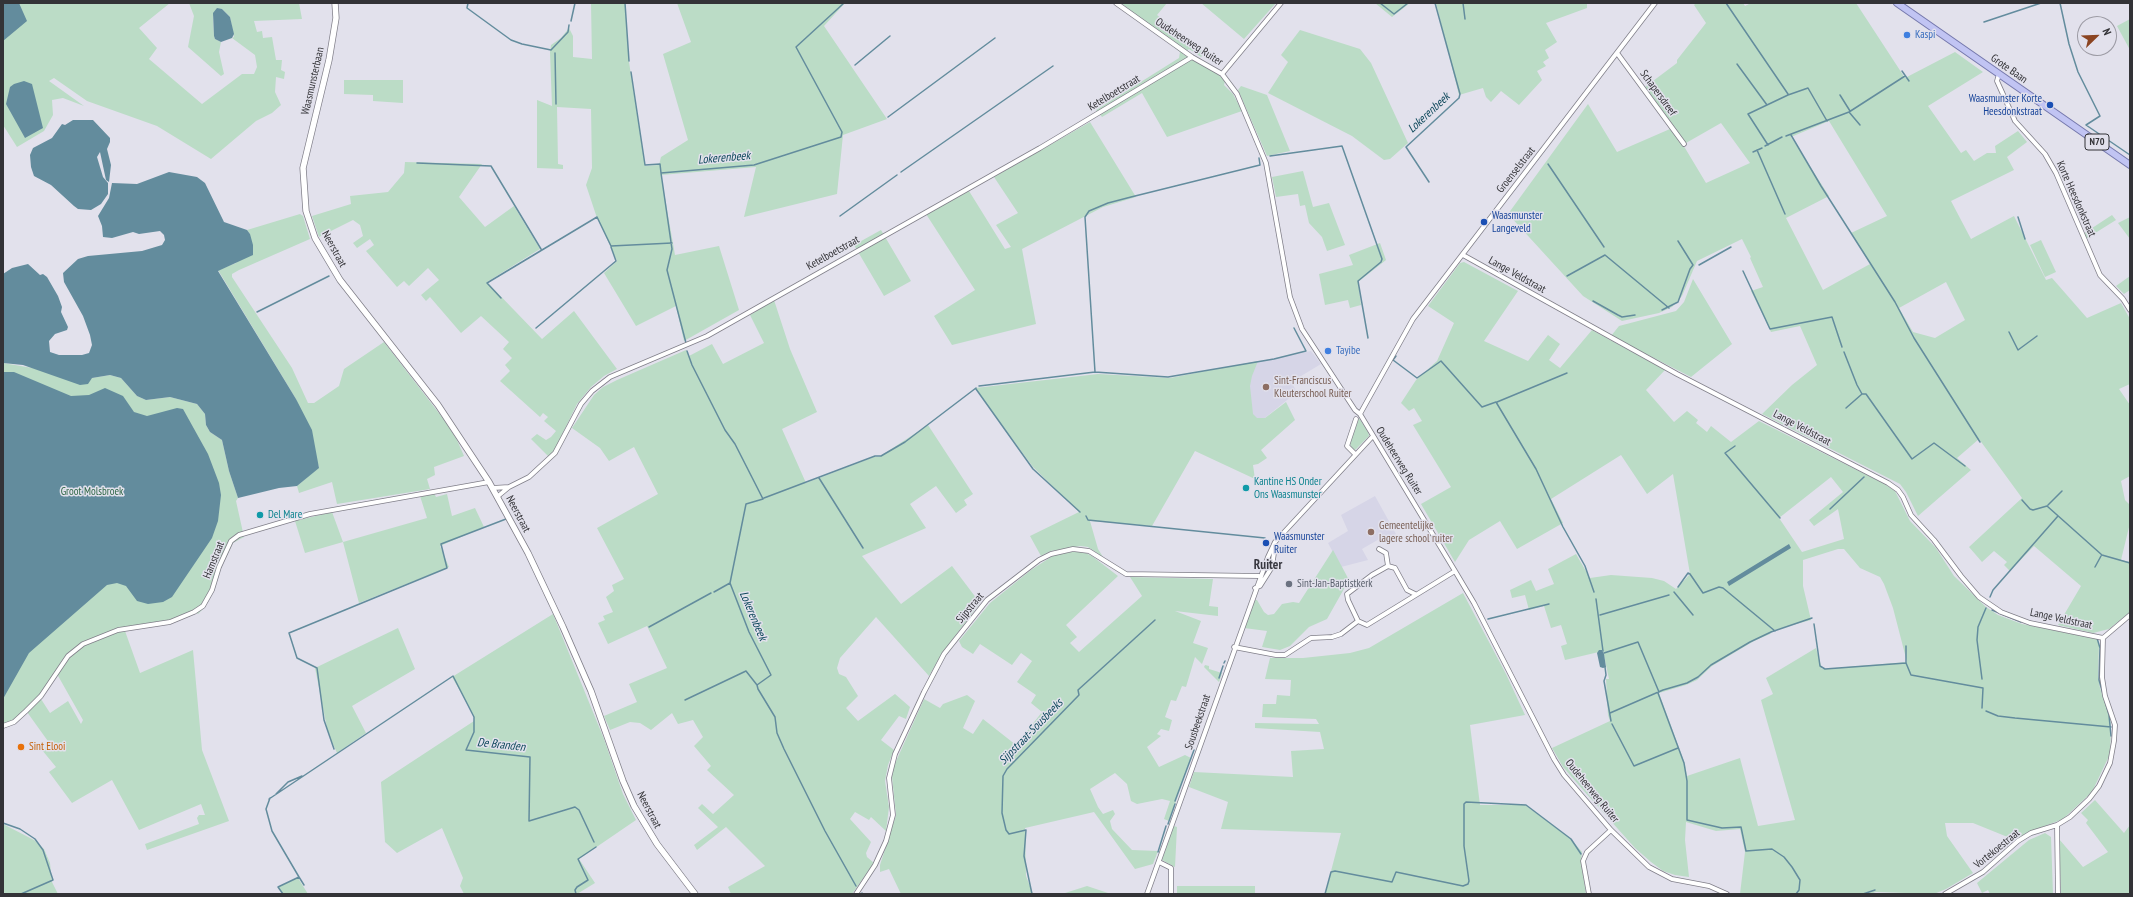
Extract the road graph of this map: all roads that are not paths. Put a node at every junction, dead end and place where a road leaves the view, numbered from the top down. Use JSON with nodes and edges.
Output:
{"nodes":[{"id":1,"x":336,"y":3,"type":"edge"},
{"id":2,"x":1116,"y":3,"type":"edge"},
{"id":3,"x":1281,"y":3,"type":"edge"},
{"id":4,"x":1655,"y":3,"type":"edge"},
{"id":5,"x":1897,"y":3,"type":"edge"},
{"id":6,"x":1617,"y":53,"type":"junction"},
{"id":7,"x":1192,"y":57,"type":"junction"},
{"id":8,"x":1222,"y":74,"type":"junction"},
{"id":9,"x":1999,"y":74,"type":"junction"},
{"id":10,"x":1684,"y":144,"type":"dead end"},
{"id":11,"x":303,"y":162,"type":"joint"},
{"id":12,"x":2130,"y":165,"type":"edge"},
{"id":13,"x":1463,"y":256,"type":"junction"},
{"id":14,"x":2130,"y":310,"type":"edge"},
{"id":15,"x":1360,"y":414,"type":"junction"},
{"id":16,"x":1356,"y":419,"type":"dead end"},
{"id":17,"x":1373,"y":436,"type":"junction"},
{"id":18,"x":1355,"y":454,"type":"junction"},
{"id":19,"x":489,"y":482,"type":"junction"},
{"id":20,"x":509,"y":487,"type":"junction"},
{"id":21,"x":492,"y":488,"type":"junction"},
{"id":22,"x":498,"y":497,"type":"junction"},
{"id":23,"x":1275,"y":542,"type":"junction"},
{"id":24,"x":1379,"y":549,"type":"dead end"},
{"id":25,"x":1388,"y":566,"type":"junction"},
{"id":26,"x":1455,"y":571,"type":"junction"},
{"id":27,"x":1259,"y":576,"type":"junction"},
{"id":28,"x":1255,"y":588,"type":"junction"},
{"id":29,"x":1415,"y":594,"type":"junction"},
{"id":30,"x":2130,"y":615,"type":"edge"},
{"id":31,"x":1358,"y":621,"type":"junction"},
{"id":32,"x":2104,"y":638,"type":"junction"},
{"id":33,"x":1234,"y":648,"type":"junction"},
{"id":34,"x":3,"y":726,"type":"edge"},
{"id":35,"x":2057,"y":826,"type":"junction"},
{"id":36,"x":1612,"y":830,"type":"junction"},
{"id":37,"x":1158,"y":862,"type":"junction"},
{"id":38,"x":694,"y":894,"type":"edge"},
{"id":39,"x":856,"y":894,"type":"edge"},
{"id":40,"x":1147,"y":894,"type":"edge"},
{"id":41,"x":1171,"y":894,"type":"edge"},
{"id":42,"x":1589,"y":894,"type":"edge"},
{"id":43,"x":1728,"y":894,"type":"edge"},
{"id":44,"x":1944,"y":894,"type":"edge"},
{"id":45,"x":2058,"y":894,"type":"edge"}],
"edges":[{"from":1,"to":11,"type":"street","name":"Waasmunsterbaan"},
{"from":2,"to":7,"type":"street","name":"Oudeheerweg Ruiter"},
{"from":3,"to":8,"type":"street"},
{"from":4,"to":6,"type":"street","name":"Groenselstraat"},
{"from":5,"to":9,"type":"main road","name":"Grote Baan","number":"N70"},
{"from":6,"to":10,"type":"street","name":"Schapersdreef"},
{"from":6,"to":13,"type":"street","name":"Groenselstraat"},
{"from":7,"to":8,"type":"street","name":"Oudeheerweg Ruiter"},
{"from":7,"to":20,"type":"street","name":"Ketelboetstraat"},
{"from":8,"to":15,"type":"street","name":"Oudeheerweg Ruiter"},
{"from":9,"to":12,"type":"main road","name":"Grote Baan","number":"N70"},
{"from":9,"to":14,"type":"street","name":"Korte Heesdonkstraat"},
{"from":11,"to":19,"type":"street","name":"Neerstraat"},
{"from":13,"to":15,"type":"street","name":"Groenselstraat"},
{"from":13,"to":32,"type":"street","name":"Lange Veldstraat"},
{"from":15,"to":17,"type":"street","name":"Oudeheerweg Ruiter"},
{"from":16,"to":18,"type":"street"},
{"from":17,"to":18,"type":"street","name":"Sousbeekstraat"},
{"from":17,"to":26,"type":"street","name":"Oudeheerweg Ruiter"},
{"from":18,"to":23,"type":"street","name":"Sousbeekstraat"},
{"from":19,"to":21,"type":"street","name":"Neerstraat"},
{"from":19,"to":34,"type":"street","name":"Hamstraat"},
{"from":20,"to":21,"type":"street","name":"Ketelboetstraat"},
{"from":20,"to":22,"type":"street","name":"Ketelboetstraat"},
{"from":21,"to":22,"type":"street","name":"Neerstraat"},
{"from":22,"to":38,"type":"street","name":"Neerstraat"},
{"from":23,"to":27,"type":"street","name":"Sousbeekstraat"},
{"from":23,"to":28,"type":"street","name":"Sousbeekstraat"},
{"from":24,"to":25,"type":"street"},
{"from":25,"to":29,"type":"street"},
{"from":25,"to":31,"type":"street"},
{"from":26,"to":29,"type":"street"},
{"from":26,"to":36,"type":"street","name":"Oudeheerweg Ruiter"},
{"from":27,"to":28,"type":"street","name":"Sousbeekstraat"},
{"from":27,"to":39,"type":"street","name":"Sijpstraat"},
{"from":28,"to":33,"type":"street","name":"Sousbeekstraat"},
{"from":29,"to":31,"type":"street"},
{"from":30,"to":32,"type":"street"},
{"from":31,"to":33,"type":"street"},
{"from":32,"to":35,"type":"street","name":"Vortekoestraat"},
{"from":33,"to":37,"type":"street","name":"Sousbeekstraat"},
{"from":35,"to":44,"type":"street","name":"Vortekoestraat"},
{"from":35,"to":45,"type":"street"},
{"from":36,"to":42,"type":"street"},
{"from":36,"to":43,"type":"street","name":"Oudeheerweg Ruiter"},
{"from":37,"to":40,"type":"street","name":"Sousbeekstraat"},
{"from":37,"to":41,"type":"street"}]}
